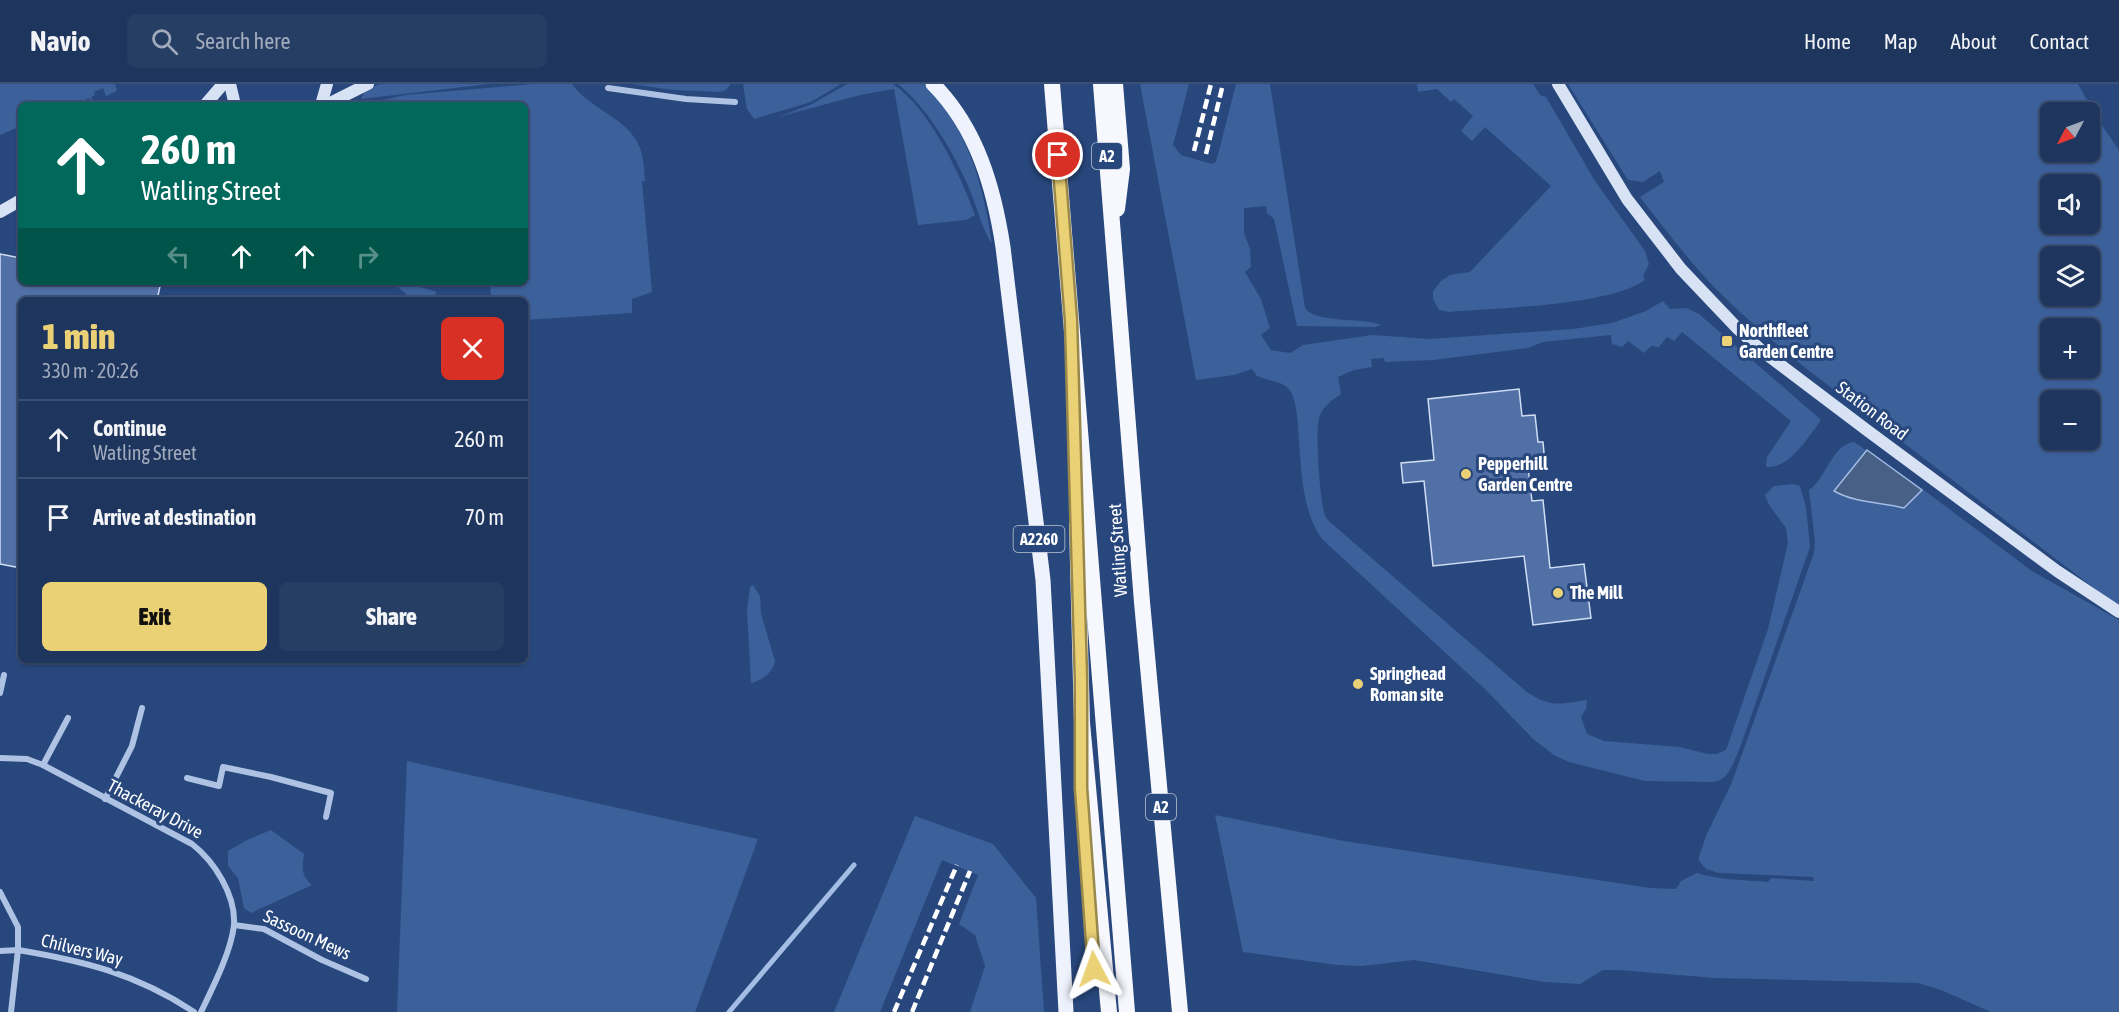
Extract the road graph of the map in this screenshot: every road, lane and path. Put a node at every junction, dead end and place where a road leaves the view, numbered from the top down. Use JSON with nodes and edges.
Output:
{"nodes":[{"id":1,"x":223,"y":84,"type":"edge"},
{"id":2,"x":230,"y":84,"type":"edge"},
{"id":3,"x":327,"y":84,"type":"edge"},
{"id":4,"x":368,"y":84,"type":"edge"},
{"id":5,"x":933,"y":84,"type":"edge"},
{"id":6,"x":1052,"y":84,"type":"edge"},
{"id":7,"x":1101,"y":84,"type":"edge"},
{"id":8,"x":1115,"y":84,"type":"edge"},
{"id":9,"x":1558,"y":84,"type":"edge"},
{"id":10,"x":608,"y":88,"type":"dead end"},
{"id":11,"x":208,"y":102,"type":"edge"},
{"id":12,"x":234,"y":102,"type":"edge"},
{"id":13,"x":322,"y":102,"type":"edge"},
{"id":14,"x":333,"y":102,"type":"edge"},
{"id":15,"x":735,"y":102,"type":"dead end"},
{"id":16,"x":18,"y":202,"type":"edge"},
{"id":17,"x":0,"y":212,"type":"edge"},
{"id":18,"x":1113,"y":227,"type":"junction"},
{"id":19,"x":1071,"y":320,"type":"junction"},
{"id":20,"x":2119,"y":612,"type":"edge"},
{"id":21,"x":4,"y":675,"type":"dead end"},
{"id":22,"x":1081,"y":680,"type":"junction"},
{"id":23,"x":0,"y":693,"type":"edge"},
{"id":24,"x":142,"y":708,"type":"dead end"},
{"id":25,"x":68,"y":718,"type":"dead end"},
{"id":26,"x":0,"y":758,"type":"edge"},
{"id":27,"x":43,"y":765,"type":"junction"},
{"id":28,"x":187,"y":778,"type":"dead end"},
{"id":29,"x":105,"y":799,"type":"junction"},
{"id":30,"x":326,"y":817,"type":"dead end"},
{"id":31,"x":0,"y":892,"type":"edge"},
{"id":32,"x":234,"y":925,"type":"junction"},
{"id":33,"x":18,"y":950,"type":"junction"},
{"id":34,"x":0,"y":951,"type":"edge"},
{"id":35,"x":366,"y":979,"type":"dead end"},
{"id":36,"x":11,"y":1012,"type":"edge"},
{"id":37,"x":194,"y":1012,"type":"edge"},
{"id":38,"x":201,"y":1012,"type":"edge"},
{"id":39,"x":1066,"y":1012,"type":"edge"},
{"id":40,"x":1097,"y":1012,"type":"edge"},
{"id":41,"x":1109,"y":1012,"type":"edge"},
{"id":42,"x":1127,"y":1012,"type":"edge"},
{"id":43,"x":1180,"y":1012,"type":"edge"}],
"edges":[{"from":1,"to":11,"type":"main road"},
{"from":2,"to":12,"type":"main road"},
{"from":3,"to":13,"type":"main road"},
{"from":4,"to":14,"type":"main road"},
{"from":5,"to":39,"type":"main road","number":"A2260"},
{"from":6,"to":19,"type":"highway","name":"Watling Street"},
{"from":7,"to":18,"type":"highway","name":"Watling Street","number":"A2"},
{"from":8,"to":18,"type":"highway"},
{"from":9,"to":20,"type":"main road","name":"Station Road"},
{"from":10,"to":15,"type":"street"},
{"from":16,"to":17,"type":"main road"},
{"from":18,"to":43,"type":"highway","name":"Watling Street","number":"A2"},
{"from":19,"to":22,"type":"highway"},
{"from":19,"to":42,"type":"highway","name":"Watling Street"},
{"from":21,"to":23,"type":"street"},
{"from":22,"to":40,"type":"highway"},
{"from":22,"to":41,"type":"highway"},
{"from":24,"to":29,"type":"street"},
{"from":25,"to":27,"type":"street"},
{"from":26,"to":27,"type":"street","name":"Thackeray Drive"},
{"from":27,"to":29,"type":"street","name":"Thackeray Drive"},
{"from":28,"to":30,"type":"street"},
{"from":29,"to":32,"type":"street","name":"Thackeray Drive"},
{"from":31,"to":33,"type":"street","name":"Chilvers Way"},
{"from":32,"to":35,"type":"street","name":"Sassoon Mews"},
{"from":32,"to":38,"type":"street"},
{"from":33,"to":34,"type":"street"},
{"from":33,"to":36,"type":"street"},
{"from":33,"to":37,"type":"street","name":"Chilvers Way"}]}
